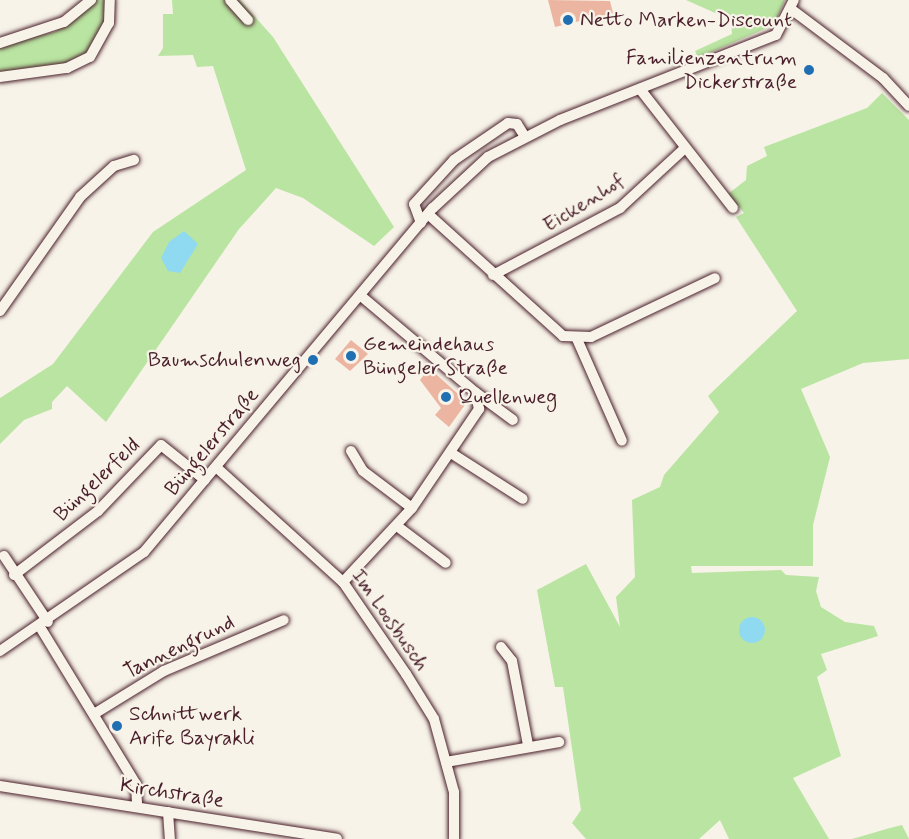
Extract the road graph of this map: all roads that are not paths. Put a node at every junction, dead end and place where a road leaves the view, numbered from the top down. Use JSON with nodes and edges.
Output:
{"nodes":[{"id":1,"x":91,"y":0,"type":"edge"},
{"id":2,"x":110,"y":0,"type":"edge"},
{"id":3,"x":230,"y":0,"type":"edge"},
{"id":4,"x":793,"y":5,"type":"edge"},
{"id":5,"x":248,"y":20,"type":"dead end"},
{"id":6,"x":0,"y":43,"type":"edge"},
{"id":7,"x":0,"y":77,"type":"edge"},
{"id":8,"x":640,"y":89,"type":"junction"},
{"id":9,"x":909,"y":106,"type":"edge"},
{"id":10,"x":524,"y":135,"type":"junction"},
{"id":11,"x":685,"y":148,"type":"junction"},
{"id":12,"x":134,"y":160,"type":"dead end"},
{"id":13,"x":733,"y":208,"type":"dead end"},
{"id":14,"x":425,"y":219,"type":"junction"},
{"id":15,"x":493,"y":274,"type":"junction"},
{"id":16,"x":715,"y":278,"type":"dead end"},
{"id":17,"x":361,"y":296,"type":"junction"},
{"id":18,"x":0,"y":311,"type":"edge"},
{"id":19,"x":577,"y":339,"type":"junction"},
{"id":20,"x":475,"y":392,"type":"junction"},
{"id":21,"x":513,"y":420,"type":"dead end"},
{"id":22,"x":622,"y":441,"type":"dead end"},
{"id":23,"x":351,"y":451,"type":"dead end"},
{"id":24,"x":451,"y":453,"type":"junction"},
{"id":25,"x":216,"y":467,"type":"junction"},
{"id":26,"x":205,"y":480,"type":"junction"},
{"id":27,"x":524,"y":499,"type":"dead end"},
{"id":28,"x":412,"y":508,"type":"junction"},
{"id":29,"x":397,"y":526,"type":"junction"},
{"id":30,"x":4,"y":556,"type":"dead end"},
{"id":31,"x":446,"y":563,"type":"dead end"},
{"id":32,"x":14,"y":575,"type":"junction"},
{"id":33,"x":343,"y":582,"type":"junction"},
{"id":34,"x":284,"y":620,"type":"dead end"},
{"id":35,"x":44,"y":625,"type":"junction"},
{"id":36,"x":501,"y":647,"type":"dead end"},
{"id":37,"x":0,"y":651,"type":"edge"},
{"id":38,"x":94,"y":714,"type":"junction"},
{"id":39,"x":559,"y":742,"type":"dead end"},
{"id":40,"x":528,"y":745,"type":"junction"},
{"id":41,"x":446,"y":762,"type":"junction"},
{"id":42,"x":0,"y":786,"type":"edge"},
{"id":43,"x":137,"y":806,"type":"junction"},
{"id":44,"x":168,"y":812,"type":"junction"},
{"id":45,"x":170,"y":839,"type":"edge"},
{"id":46,"x":337,"y":839,"type":"edge"},
{"id":47,"x":454,"y":839,"type":"edge"}],
"edges":[{"from":1,"to":6,"type":"street"},
{"from":2,"to":7,"type":"street"},
{"from":3,"to":5,"type":"street"},
{"from":4,"to":8,"type":"street","name":"Büngelerstraße"},
{"from":4,"to":9,"type":"street"},
{"from":8,"to":10,"type":"street","name":"Büngelerstraße"},
{"from":8,"to":11,"type":"street"},
{"from":10,"to":14,"type":"street","name":"Büngelerstraße"},
{"from":10,"to":14,"type":"street"},
{"from":11,"to":13,"type":"street"},
{"from":11,"to":15,"type":"street","name":"Eickenhof"},
{"from":12,"to":18,"type":"street"},
{"from":14,"to":15,"type":"street"},
{"from":14,"to":17,"type":"street","name":"Büngelerstraße"},
{"from":15,"to":19,"type":"street"},
{"from":16,"to":19,"type":"street"},
{"from":17,"to":20,"type":"street"},
{"from":17,"to":25,"type":"street","name":"Büngelerstraße"},
{"from":19,"to":22,"type":"street"},
{"from":20,"to":21,"type":"street"},
{"from":20,"to":24,"type":"street"},
{"from":23,"to":28,"type":"street"},
{"from":24,"to":27,"type":"street"},
{"from":24,"to":28,"type":"street"},
{"from":25,"to":26,"type":"street","name":"Büngelerstraße"},
{"from":25,"to":33,"type":"street","name":"Im Loosbusch"},
{"from":26,"to":32,"type":"street","name":"Büngelerfeld"},
{"from":26,"to":35,"type":"street","name":"Büngelerstraße"},
{"from":28,"to":29,"type":"street"},
{"from":29,"to":31,"type":"street"},
{"from":29,"to":33,"type":"street"},
{"from":30,"to":32,"type":"street"},
{"from":32,"to":35,"type":"street"},
{"from":33,"to":41,"type":"street","name":"Im Loosbusch"},
{"from":34,"to":38,"type":"street","name":"Tannengrund"},
{"from":35,"to":37,"type":"street","name":"Büngelerstraße"},
{"from":35,"to":38,"type":"street"},
{"from":36,"to":40,"type":"street"},
{"from":38,"to":43,"type":"street"},
{"from":39,"to":40,"type":"street"},
{"from":40,"to":41,"type":"street"},
{"from":41,"to":47,"type":"street","name":"Im Loosbusch"},
{"from":42,"to":43,"type":"street","name":"Kirchstraße"},
{"from":43,"to":44,"type":"street","name":"Kirchstraße"},
{"from":44,"to":45,"type":"street"},
{"from":44,"to":46,"type":"street","name":"Kirchstraße"}]}
